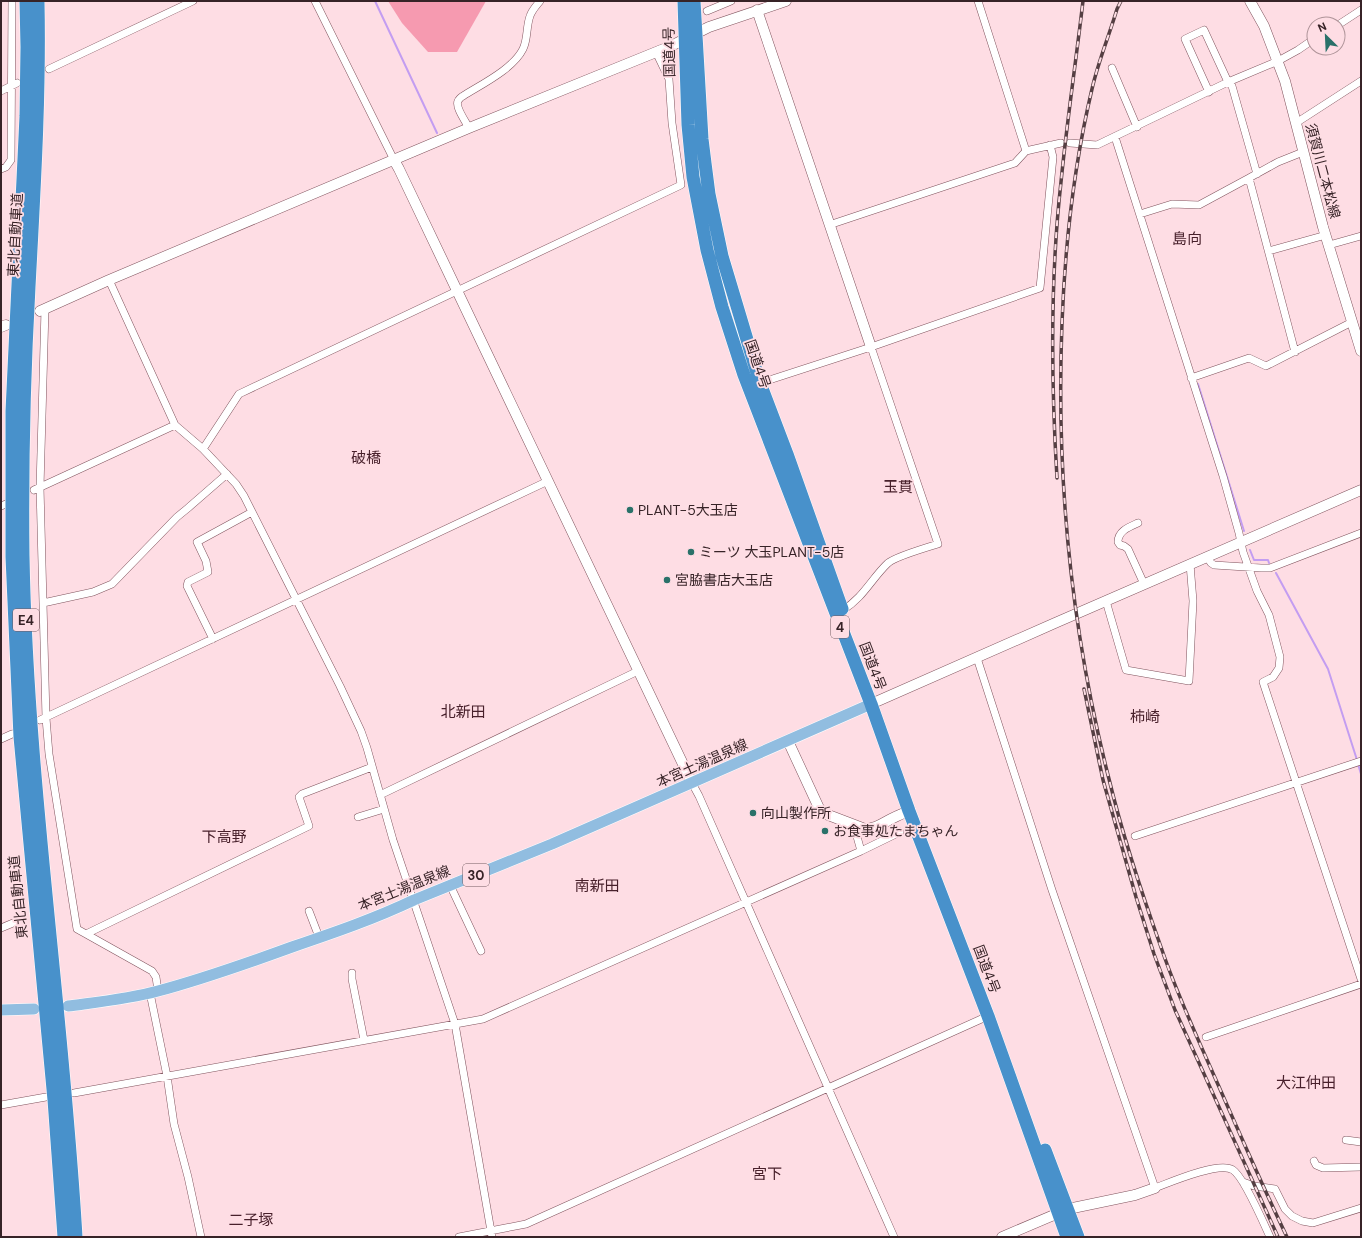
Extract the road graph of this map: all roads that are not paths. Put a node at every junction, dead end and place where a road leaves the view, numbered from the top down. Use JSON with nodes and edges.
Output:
{"nodes":[{"id":1,"x":12,"y":1,"type":"edge"},
{"id":2,"x":26,"y":1,"type":"edge"},
{"id":3,"x":38,"y":1,"type":"edge"},
{"id":4,"x":193,"y":1,"type":"edge"},
{"id":5,"x":315,"y":1,"type":"edge"},
{"id":6,"x":540,"y":1,"type":"edge"},
{"id":7,"x":684,"y":1,"type":"edge"},
{"id":8,"x":694,"y":1,"type":"edge"},
{"id":9,"x":731,"y":1,"type":"edge"},
{"id":10,"x":786,"y":1,"type":"edge"},
{"id":11,"x":978,"y":1,"type":"edge"},
{"id":12,"x":1250,"y":1,"type":"edge"},
{"id":13,"x":761,"y":6,"type":"edge"},
{"id":14,"x":1361,"y":10,"type":"edge"},
{"id":15,"x":707,"y":11,"type":"dead end"},
{"id":16,"x":1346,"y":20,"type":"edge"},
{"id":17,"x":691,"y":35,"type":"junction"},
{"id":18,"x":1306,"y":44,"type":"edge"},
{"id":19,"x":656,"y":52,"type":"junction"},
{"id":20,"x":1278,"y":61,"type":"junction"},
{"id":21,"x":1112,"y":68,"type":"dead end"},
{"id":22,"x":48,"y":69,"type":"dead end"},
{"id":23,"x":1228,"y":82,"type":"junction"},
{"id":24,"x":17,"y":83,"type":"dead end"},
{"id":25,"x":1359,"y":83,"type":"edge"},
{"id":26,"x":10,"y":87,"type":"junction"},
{"id":27,"x":1,"y":92,"type":"edge"},
{"id":28,"x":1209,"y":92,"type":"junction"},
{"id":29,"x":1361,"y":92,"type":"edge"},
{"id":30,"x":1296,"y":123,"type":"junction"},
{"id":31,"x":1137,"y":127,"type":"junction"},
{"id":32,"x":469,"y":128,"type":"junction"},
{"id":33,"x":1115,"y":137,"type":"junction"},
{"id":34,"x":1061,"y":143,"type":"dead end"},
{"id":35,"x":1070,"y":143,"type":"dead end"},
{"id":36,"x":1050,"y":145,"type":"junction"},
{"id":37,"x":1026,"y":152,"type":"junction"},
{"id":38,"x":1303,"y":152,"type":"junction"},
{"id":39,"x":394,"y":160,"type":"junction"},
{"id":40,"x":1,"y":169,"type":"edge"},
{"id":41,"x":1257,"y":174,"type":"junction"},
{"id":42,"x":1249,"y":178,"type":"junction"},
{"id":43,"x":1140,"y":214,"type":"junction"},
{"id":44,"x":829,"y":225,"type":"junction"},
{"id":45,"x":1326,"y":235,"type":"junction"},
{"id":46,"x":1361,"y":236,"type":"edge"},
{"id":47,"x":1329,"y":245,"type":"junction"},
{"id":48,"x":1269,"y":251,"type":"junction"},
{"id":49,"x":109,"y":280,"type":"junction"},
{"id":50,"x":458,"y":291,"type":"junction"},
{"id":51,"x":43,"y":310,"type":"joint"},
{"id":52,"x":1352,"y":322,"type":"junction"},
{"id":53,"x":871,"y":347,"type":"junction"},
{"id":54,"x":1361,"y":351,"type":"edge"},
{"id":55,"x":1296,"y":352,"type":"junction"},
{"id":56,"x":1191,"y":378,"type":"junction"},
{"id":57,"x":760,"y":383,"type":"junction"},
{"id":58,"x":175,"y":424,"type":"junction"},
{"id":59,"x":203,"y":449,"type":"junction"},
{"id":60,"x":227,"y":474,"type":"junction"},
{"id":61,"x":548,"y":481,"type":"junction"},
{"id":62,"x":38,"y":489,"type":"junction"},
{"id":63,"x":1361,"y":490,"type":"edge"},
{"id":64,"x":252,"y":512,"type":"junction"},
{"id":65,"x":1138,"y":523,"type":"dead end"},
{"id":66,"x":1361,"y":533,"type":"edge"},
{"id":67,"x":1241,"y":542,"type":"junction"},
{"id":68,"x":1207,"y":557,"type":"junction"},
{"id":69,"x":1190,"y":564,"type":"junction"},
{"id":70,"x":1249,"y":568,"type":"junction"},
{"id":71,"x":1144,"y":584,"type":"junction"},
{"id":72,"x":297,"y":599,"type":"junction"},
{"id":73,"x":1106,"y":601,"type":"junction"},
{"id":74,"x":43,"y":603,"type":"junction"},
{"id":75,"x":843,"y":610,"type":"junction"},
{"id":76,"x":212,"y":639,"type":"junction"},
{"id":77,"x":977,"y":658,"type":"junction"},
{"id":78,"x":638,"y":672,"type":"junction"},
{"id":79,"x":875,"y":703,"type":"junction"},
{"id":80,"x":43,"y":719,"type":"junction"},
{"id":81,"x":12,"y":734,"type":"dead end"},
{"id":82,"x":1,"y":739,"type":"edge"},
{"id":83,"x":788,"y":741,"type":"junction"},
{"id":84,"x":1359,"y":761,"type":"edge"},
{"id":85,"x":372,"y":767,"type":"junction"},
{"id":86,"x":692,"y":783,"type":"junction"},
{"id":87,"x":1296,"y":783,"type":"junction"},
{"id":88,"x":380,"y":795,"type":"junction"},
{"id":89,"x":384,"y":809,"type":"junction"},
{"id":90,"x":909,"y":811,"type":"junction"},
{"id":91,"x":358,"y":816,"type":"dead end"},
{"id":92,"x":855,"y":826,"type":"junction"},
{"id":93,"x":900,"y":832,"type":"dead end"},
{"id":94,"x":1135,"y":836,"type":"dead end"},
{"id":95,"x":861,"y":851,"type":"junction"},
{"id":96,"x":450,"y":885,"type":"junction"},
{"id":97,"x":414,"y":900,"type":"junction"},
{"id":98,"x":746,"y":902,"type":"junction"},
{"id":99,"x":309,"y":911,"type":"dead end"},
{"id":100,"x":13,"y":923,"type":"dead end"},
{"id":101,"x":1,"y":928,"type":"edge"},
{"id":102,"x":86,"y":934,"type":"junction"},
{"id":103,"x":319,"y":938,"type":"junction"},
{"id":104,"x":481,"y":951,"type":"dead end"},
{"id":105,"x":352,"y":973,"type":"dead end"},
{"id":106,"x":1361,"y":979,"type":"edge"},
{"id":107,"x":1361,"y":984,"type":"edge"},
{"id":108,"x":154,"y":992,"type":"junction"},
{"id":109,"x":68,"y":1006,"type":"dead end"},
{"id":110,"x":34,"y":1009,"type":"dead end"},
{"id":111,"x":1,"y":1010,"type":"edge"},
{"id":112,"x":988,"y":1016,"type":"junction"},
{"id":113,"x":455,"y":1024,"type":"junction"},
{"id":114,"x":1206,"y":1037,"type":"dead end"},
{"id":115,"x":364,"y":1040,"type":"junction"},
{"id":116,"x":167,"y":1076,"type":"junction"},
{"id":117,"x":828,"y":1088,"type":"junction"},
{"id":118,"x":74,"y":1093,"type":"dead end"},
{"id":119,"x":46,"y":1097,"type":"dead end"},
{"id":120,"x":1,"y":1105,"type":"edge"},
{"id":121,"x":1346,"y":1140,"type":"dead end"},
{"id":122,"x":1361,"y":1142,"type":"edge"},
{"id":123,"x":1314,"y":1161,"type":"dead end"},
{"id":124,"x":1361,"y":1167,"type":"edge"},
{"id":125,"x":1243,"y":1182,"type":"junction"},
{"id":126,"x":1155,"y":1188,"type":"junction"},
{"id":127,"x":1361,"y":1208,"type":"edge"},
{"id":128,"x":1063,"y":1211,"type":"junction"},
{"id":129,"x":492,"y":1234,"type":"edge"},
{"id":130,"x":64,"y":1237,"type":"edge"},
{"id":131,"x":76,"y":1237,"type":"edge"},
{"id":132,"x":202,"y":1237,"type":"edge"},
{"id":133,"x":459,"y":1237,"type":"edge"},
{"id":134,"x":894,"y":1237,"type":"edge"},
{"id":135,"x":1002,"y":1237,"type":"edge"},
{"id":136,"x":1067,"y":1237,"type":"edge"},
{"id":137,"x":1078,"y":1237,"type":"edge"},
{"id":138,"x":1270,"y":1237,"type":"edge"}],
"edges":[{"from":1,"to":26,"type":"street"},
{"from":2,"to":130,"type":"highway","name":"東北自動車道","number":"E4"},
{"from":3,"to":131,"type":"highway","name":"東北自動車道","number":"E4"},
{"from":4,"to":22,"type":"street"},
{"from":5,"to":39,"type":"street"},
{"from":6,"to":32,"type":"street"},
{"from":7,"to":17,"type":"highway","name":"国道4号","number":"4"},
{"from":8,"to":17,"type":"highway","name":"国道4号","number":"4"},
{"from":9,"to":15,"type":"street"},
{"from":10,"to":13,"type":"street"},
{"from":11,"to":37,"type":"street"},
{"from":12,"to":20,"type":"street","name":"須賀川二本松線"},
{"from":13,"to":17,"type":"street"},
{"from":13,"to":44,"type":"street"},
{"from":14,"to":16,"type":"street"},
{"from":17,"to":19,"type":"street"},
{"from":17,"to":57,"type":"highway","name":"国道4号","number":"4"},
{"from":17,"to":79,"type":"highway","name":"国道4号","number":"4"},
{"from":18,"to":20,"type":"street"},
{"from":19,"to":32,"type":"street"},
{"from":19,"to":50,"type":"street"},
{"from":20,"to":23,"type":"street"},
{"from":20,"to":30,"type":"street","name":"須賀川二本松線"},
{"from":21,"to":31,"type":"street"},
{"from":23,"to":28,"type":"street"},
{"from":23,"to":28,"type":"street"},
{"from":23,"to":41,"type":"street"},
{"from":24,"to":26,"type":"street"},
{"from":25,"to":29,"type":"street"},
{"from":25,"to":30,"type":"street"},
{"from":26,"to":27,"type":"street"},
{"from":26,"to":40,"type":"street"},
{"from":28,"to":31,"type":"street"},
{"from":30,"to":38,"type":"street","name":"須賀川二本松線"},
{"from":31,"to":33,"type":"street"},
{"from":32,"to":39,"type":"street"},
{"from":33,"to":35,"type":"street"},
{"from":33,"to":43,"type":"street"},
{"from":34,"to":36,"type":"street"},
{"from":36,"to":37,"type":"street"},
{"from":36,"to":53,"type":"street"},
{"from":37,"to":44,"type":"street"},
{"from":38,"to":41,"type":"street"},
{"from":38,"to":45,"type":"street","name":"須賀川二本松線"},
{"from":39,"to":49,"type":"street"},
{"from":39,"to":50,"type":"street"},
{"from":41,"to":42,"type":"street"},
{"from":42,"to":43,"type":"street"},
{"from":42,"to":48,"type":"street"},
{"from":43,"to":56,"type":"street"},
{"from":44,"to":53,"type":"street"},
{"from":45,"to":47,"type":"street","name":"須賀川二本松線"},
{"from":45,"to":48,"type":"street"},
{"from":46,"to":47,"type":"street"},
{"from":47,"to":52,"type":"street","name":"須賀川二本松線"},
{"from":48,"to":55,"type":"street"},
{"from":49,"to":51,"type":"street"},
{"from":49,"to":58,"type":"street"},
{"from":50,"to":59,"type":"street"},
{"from":50,"to":61,"type":"street"},
{"from":51,"to":62,"type":"street"},
{"from":52,"to":54,"type":"street","name":"須賀川二本松線"},
{"from":52,"to":55,"type":"street"},
{"from":53,"to":57,"type":"street"},
{"from":53,"to":75,"type":"street"},
{"from":55,"to":56,"type":"street"},
{"from":56,"to":67,"type":"street"},
{"from":57,"to":75,"type":"highway","name":"国道4号","number":"4"},
{"from":58,"to":59,"type":"street"},
{"from":58,"to":62,"type":"street"},
{"from":59,"to":60,"type":"street"},
{"from":60,"to":64,"type":"street"},
{"from":60,"to":74,"type":"street"},
{"from":61,"to":72,"type":"street"},
{"from":61,"to":78,"type":"street"},
{"from":62,"to":74,"type":"street"},
{"from":63,"to":67,"type":"street"},
{"from":64,"to":72,"type":"street"},
{"from":64,"to":76,"type":"street"},
{"from":65,"to":71,"type":"street"},
{"from":66,"to":70,"type":"street"},
{"from":67,"to":68,"type":"street"},
{"from":67,"to":70,"type":"street"},
{"from":68,"to":69,"type":"street"},
{"from":68,"to":70,"type":"street"},
{"from":69,"to":71,"type":"street"},
{"from":69,"to":73,"type":"street"},
{"from":70,"to":87,"type":"street"},
{"from":71,"to":73,"type":"street"},
{"from":72,"to":76,"type":"street"},
{"from":72,"to":85,"type":"street"},
{"from":73,"to":77,"type":"street"},
{"from":74,"to":80,"type":"street"},
{"from":75,"to":79,"type":"highway","name":"国道4号","number":"4"},
{"from":76,"to":80,"type":"street"},
{"from":77,"to":79,"type":"street"},
{"from":77,"to":126,"type":"street"},
{"from":78,"to":86,"type":"street"},
{"from":78,"to":88,"type":"street"},
{"from":79,"to":83,"type":"main road","name":"本宮土湯温泉線","number":"30"},
{"from":79,"to":90,"type":"highway","name":"国道4号","number":"4"},
{"from":79,"to":128,"type":"highway","name":"国道4号","number":"4"},
{"from":80,"to":102,"type":"street"},
{"from":81,"to":82,"type":"street"},
{"from":83,"to":86,"type":"main road","name":"本宮土湯温泉線","number":"30"},
{"from":83,"to":92,"type":"street"},
{"from":84,"to":87,"type":"street"},
{"from":85,"to":88,"type":"street"},
{"from":85,"to":102,"type":"street"},
{"from":86,"to":96,"type":"main road","name":"本宮土湯温泉線","number":"30"},
{"from":86,"to":98,"type":"street"},
{"from":87,"to":94,"type":"street"},
{"from":87,"to":106,"type":"street"},
{"from":88,"to":89,"type":"street"},
{"from":89,"to":91,"type":"street"},
{"from":89,"to":97,"type":"street"},
{"from":90,"to":92,"type":"street"},
{"from":90,"to":112,"type":"highway","name":"国道4号","number":"4"},
{"from":92,"to":95,"type":"street"},
{"from":93,"to":95,"type":"street"},
{"from":95,"to":98,"type":"street"},
{"from":96,"to":97,"type":"main road","name":"本宮土湯温泉線","number":"30"},
{"from":96,"to":104,"type":"street"},
{"from":97,"to":103,"type":"main road","name":"本宮土湯温泉線","number":"30"},
{"from":97,"to":113,"type":"street"},
{"from":98,"to":113,"type":"street"},
{"from":98,"to":117,"type":"street"},
{"from":99,"to":103,"type":"street"},
{"from":100,"to":101,"type":"street"},
{"from":102,"to":108,"type":"street"},
{"from":103,"to":108,"type":"main road","name":"本宮土湯温泉線","number":"30"},
{"from":105,"to":115,"type":"street"},
{"from":107,"to":114,"type":"street"},
{"from":108,"to":109,"type":"main road","name":"本宮土湯温泉線","number":"30"},
{"from":108,"to":116,"type":"street"},
{"from":110,"to":111,"type":"main road"},
{"from":112,"to":117,"type":"street"},
{"from":112,"to":128,"type":"highway","name":"国道4号","number":"4"},
{"from":113,"to":115,"type":"street"},
{"from":113,"to":129,"type":"street"},
{"from":115,"to":116,"type":"street"},
{"from":116,"to":118,"type":"street"},
{"from":116,"to":132,"type":"street"},
{"from":117,"to":129,"type":"street"},
{"from":117,"to":134,"type":"street"},
{"from":119,"to":120,"type":"street"},
{"from":121,"to":122,"type":"street"},
{"from":123,"to":124,"type":"street"},
{"from":125,"to":126,"type":"street"},
{"from":125,"to":127,"type":"street"},
{"from":125,"to":138,"type":"street"},
{"from":126,"to":128,"type":"street"},
{"from":128,"to":135,"type":"street"},
{"from":128,"to":136,"type":"highway","name":"国道4号","number":"4"},
{"from":128,"to":137,"type":"highway","name":"国道4号","number":"4"},
{"from":129,"to":133,"type":"street"}]}
